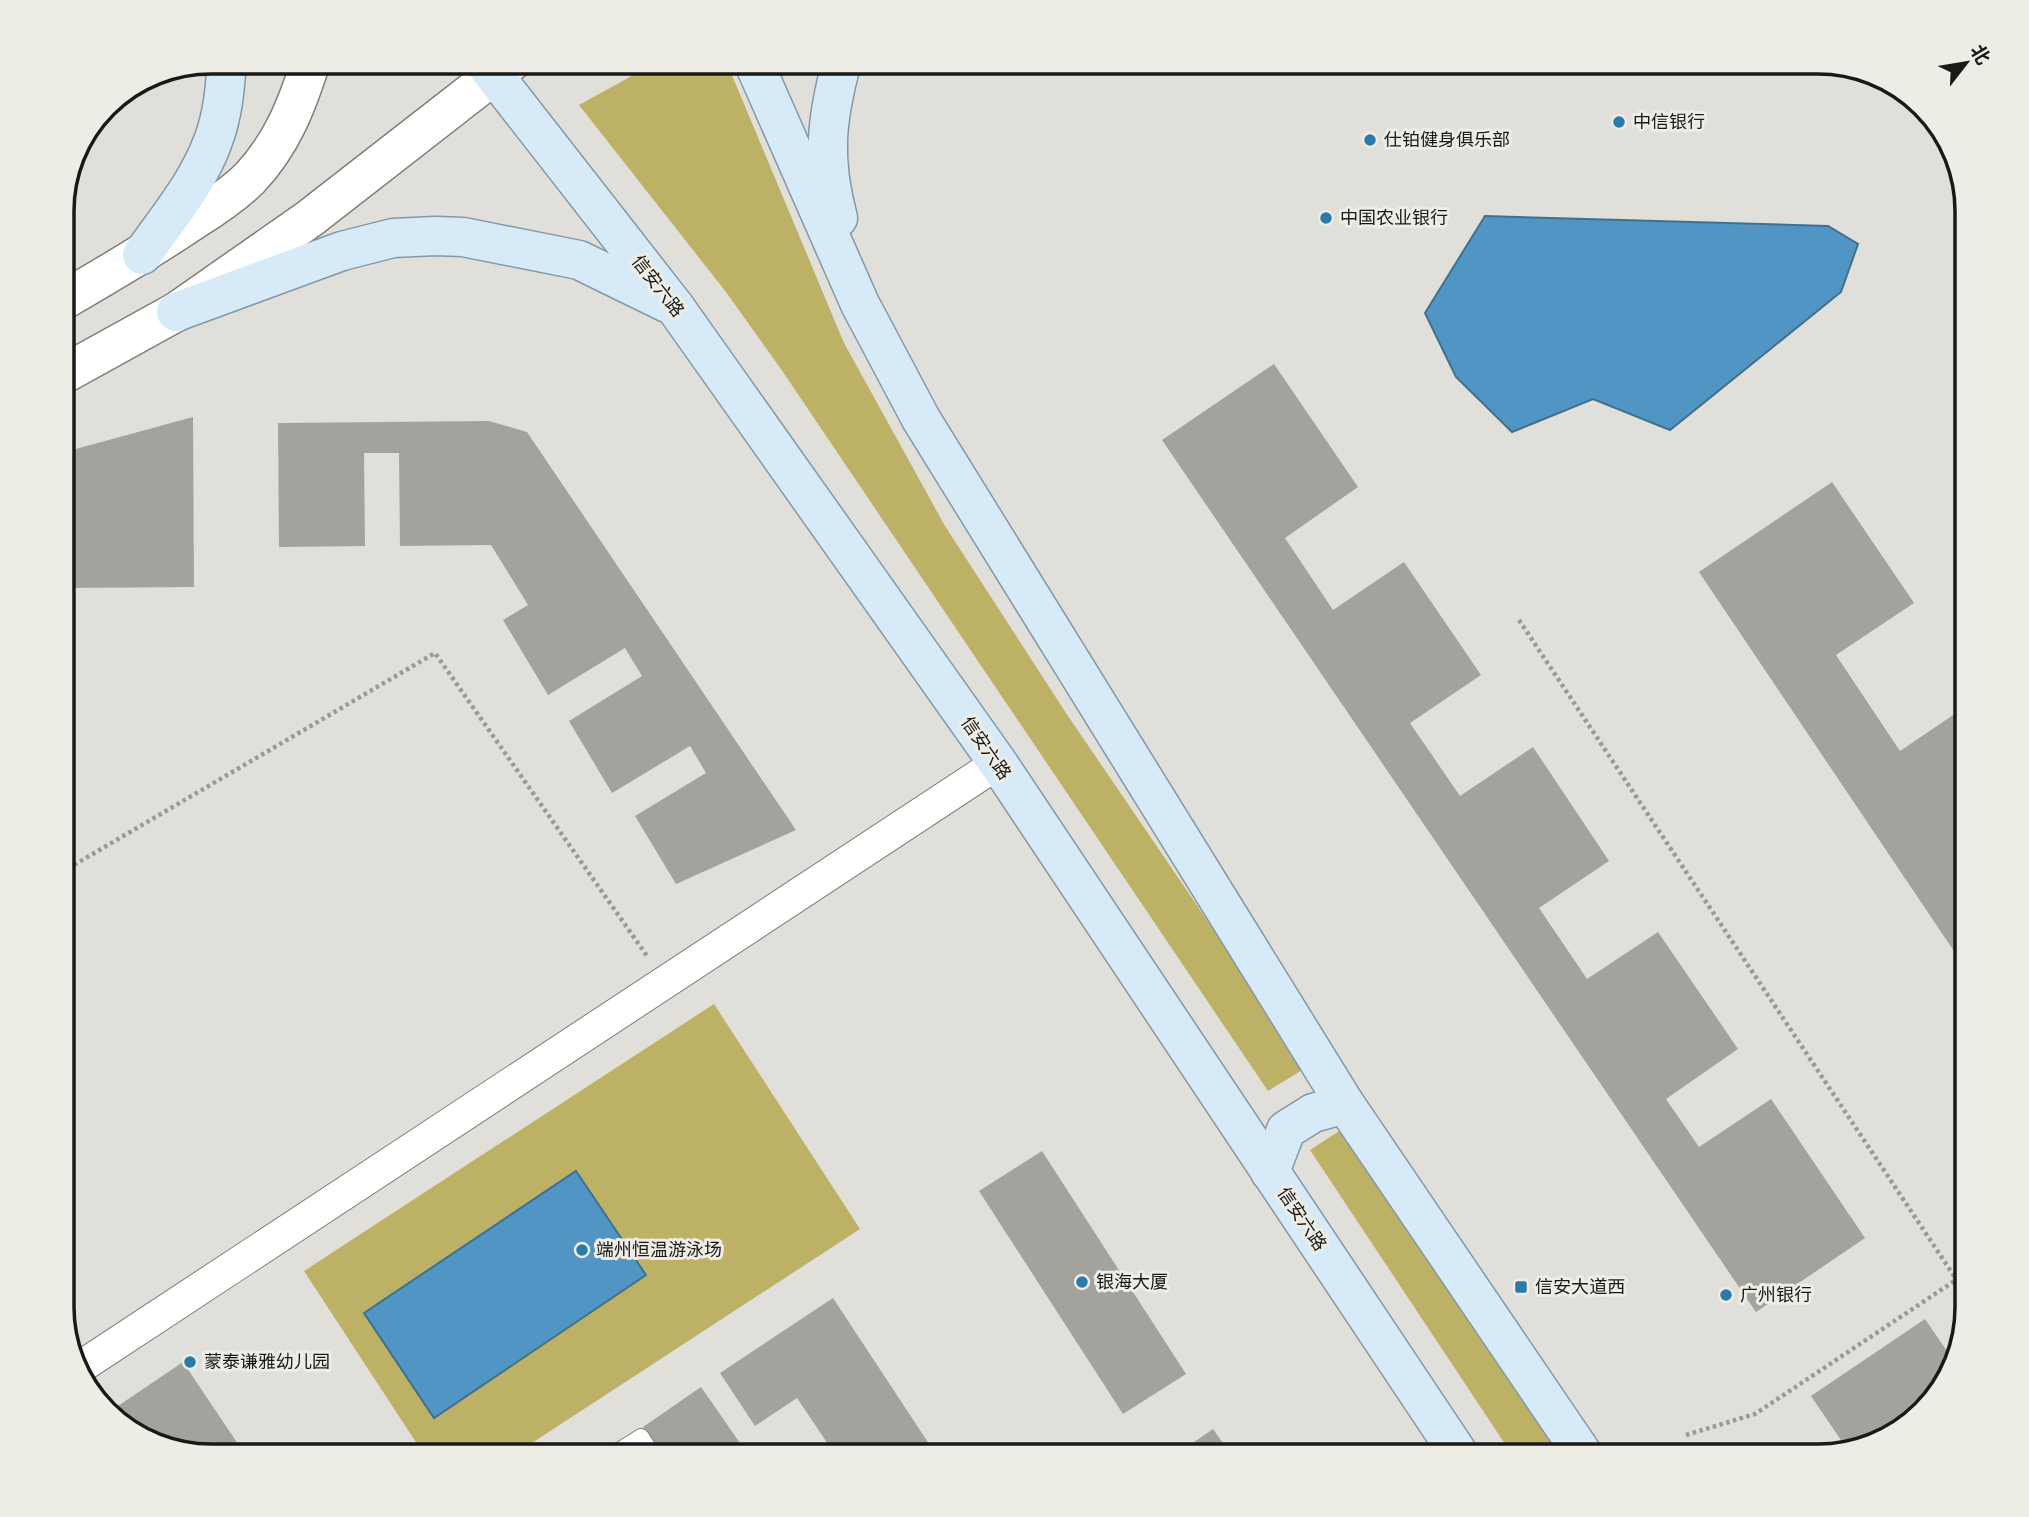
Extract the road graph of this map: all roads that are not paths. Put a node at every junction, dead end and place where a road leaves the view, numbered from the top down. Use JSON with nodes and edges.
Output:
{"nodes":[{"id":1,"x":226,"y":74,"type":"edge"},
{"id":2,"x":307,"y":74,"type":"edge"},
{"id":3,"x":486,"y":74,"type":"edge"},
{"id":4,"x":502,"y":74,"type":"edge"},
{"id":5,"x":759,"y":74,"type":"edge"},
{"id":6,"x":839,"y":74,"type":"edge"},
{"id":7,"x":142,"y":255,"type":"junction"},
{"id":8,"x":74,"y":293,"type":"edge"},
{"id":9,"x":860,"y":304,"type":"junction"},
{"id":10,"x":675,"y":307,"type":"junction"},
{"id":11,"x":176,"y":312,"type":"junction"},
{"id":12,"x":74,"y":368,"type":"edge"},
{"id":13,"x":998,"y":763,"type":"junction"},
{"id":14,"x":1345,"y":1104,"type":"junction"},
{"id":15,"x":1270,"y":1172,"type":"junction"},
{"id":16,"x":86,"y":1363,"type":"edge"},
{"id":17,"x":629,"y":1444,"type":"edge"},
{"id":18,"x":645,"y":1444,"type":"edge"},
{"id":19,"x":1452,"y":1444,"type":"edge"},
{"id":20,"x":1576,"y":1444,"type":"edge"}],
"edges":[{"from":1,"to":7,"type":"main road"},
{"from":2,"to":7,"type":"main road"},
{"from":3,"to":11,"type":"main road"},
{"from":4,"to":10,"type":"main road","name":"信安六路"},
{"from":5,"to":9,"type":"main road"},
{"from":6,"to":9,"type":"main road"},
{"from":7,"to":8,"type":"main road"},
{"from":9,"to":14,"type":"main road"},
{"from":10,"to":11,"type":"main road"},
{"from":10,"to":13,"type":"main road","name":"信安六路"},
{"from":11,"to":12,"type":"main road"},
{"from":13,"to":15,"type":"main road","name":"信安六路"},
{"from":13,"to":16,"type":"street"},
{"from":14,"to":15,"type":"main road"},
{"from":14,"to":20,"type":"main road"},
{"from":15,"to":19,"type":"main road","name":"信安六路"},
{"from":17,"to":18,"type":"lane"}]}
